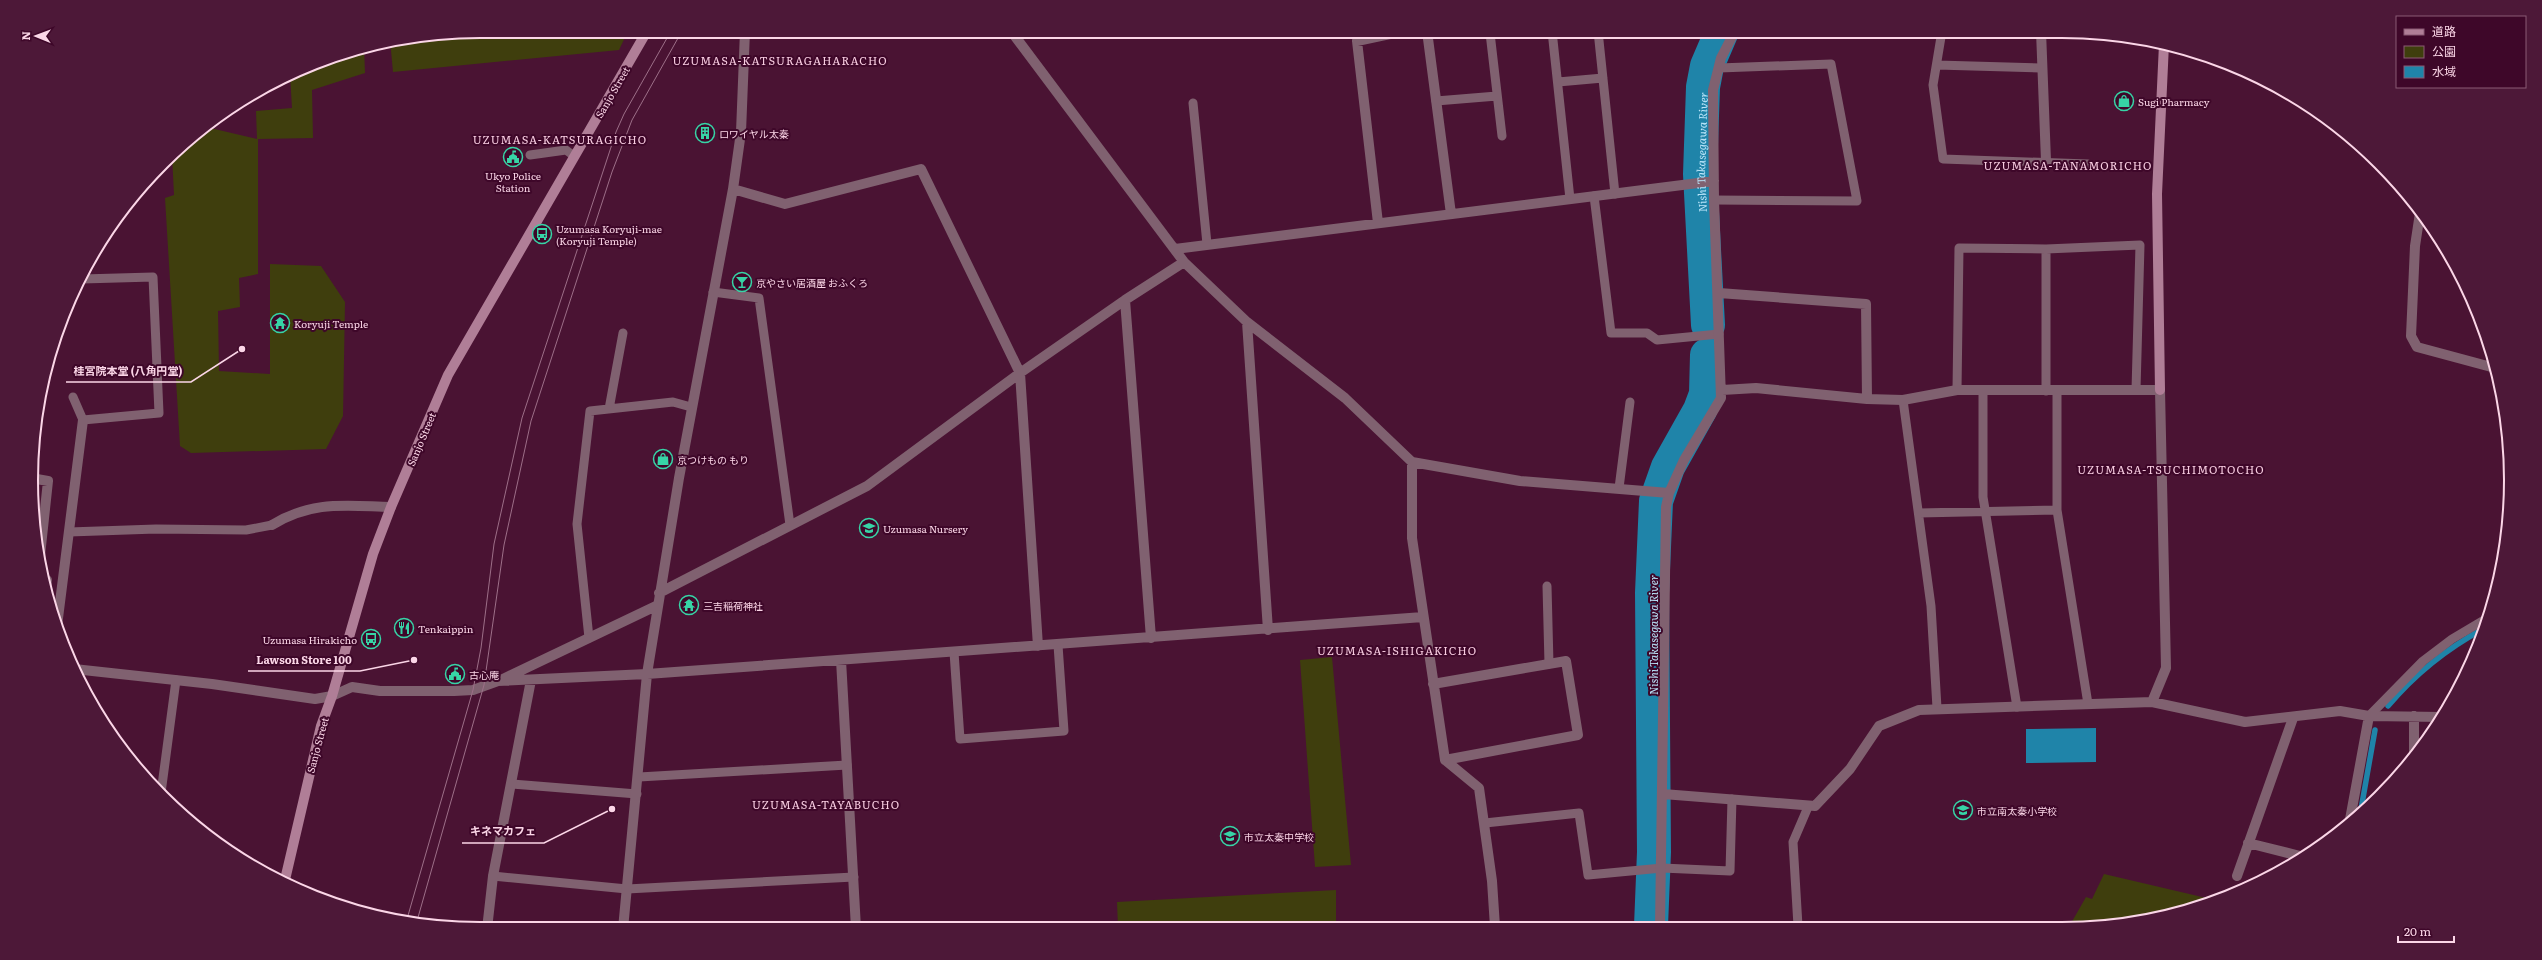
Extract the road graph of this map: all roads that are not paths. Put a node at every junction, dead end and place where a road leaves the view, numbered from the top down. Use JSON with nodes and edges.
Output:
{"nodes":[{"id":1,"x":643,"y":38,"type":"edge"},
{"id":2,"x":745,"y":38,"type":"edge"},
{"id":3,"x":1016,"y":38,"type":"edge"},
{"id":4,"x":1371,"y":38,"type":"edge"},
{"id":5,"x":1428,"y":38,"type":"edge"},
{"id":6,"x":1491,"y":38,"type":"edge"},
{"id":7,"x":1553,"y":38,"type":"edge"},
{"id":8,"x":1599,"y":38,"type":"edge"},
{"id":9,"x":1732,"y":38,"type":"edge"},
{"id":10,"x":1941,"y":38,"type":"edge"},
{"id":11,"x":2041,"y":38,"type":"edge"},
{"id":12,"x":2164,"y":50,"type":"edge"},
{"id":13,"x":1937,"y":65,"type":"junction"},
{"id":14,"x":1719,"y":68,"type":"junction"},
{"id":15,"x":2041,"y":68,"type":"junction"},
{"id":16,"x":1603,"y":78,"type":"junction"},
{"id":17,"x":1558,"y":82,"type":"junction"},
{"id":18,"x":1497,"y":96,"type":"junction"},
{"id":19,"x":1436,"y":101,"type":"junction"},
{"id":20,"x":1193,"y":103,"type":"dead end"},
{"id":21,"x":1502,"y":136,"type":"dead end"},
{"id":22,"x":530,"y":155,"type":"dead end"},
{"id":23,"x":574,"y":156,"type":"junction"},
{"id":24,"x":2046,"y":161,"type":"junction"},
{"id":25,"x":2088,"y":164,"type":"dead end"},
{"id":26,"x":1714,"y":181,"type":"junction"},
{"id":27,"x":733,"y":189,"type":"junction"},
{"id":28,"x":1616,"y":194,"type":"junction"},
{"id":29,"x":1594,"y":196,"type":"junction"},
{"id":30,"x":1570,"y":199,"type":"junction"},
{"id":31,"x":1714,"y":200,"type":"junction"},
{"id":32,"x":1451,"y":214,"type":"junction"},
{"id":33,"x":2419,"y":219,"type":"edge"},
{"id":34,"x":1378,"y":223,"type":"junction"},
{"id":35,"x":1207,"y":244,"type":"junction"},
{"id":36,"x":1175,"y":248,"type":"junction"},
{"id":37,"x":2046,"y":249,"type":"junction"},
{"id":38,"x":1184,"y":262,"type":"junction"},
{"id":39,"x":87,"y":279,"type":"edge"},
{"id":40,"x":713,"y":292,"type":"junction"},
{"id":41,"x":1718,"y":293,"type":"junction"},
{"id":42,"x":1125,"y":300,"type":"junction"},
{"id":43,"x":1247,"y":322,"type":"junction"},
{"id":44,"x":623,"y":333,"type":"dead end"},
{"id":45,"x":1719,"y":334,"type":"junction"},
{"id":46,"x":2489,"y":366,"type":"edge"},
{"id":47,"x":1020,"y":373,"type":"junction"},
{"id":48,"x":1722,"y":390,"type":"junction"},
{"id":49,"x":1957,"y":390,"type":"junction"},
{"id":50,"x":2058,"y":390,"type":"junction"},
{"id":51,"x":2136,"y":390,"type":"junction"},
{"id":52,"x":2160,"y":390,"type":"junction"},
{"id":53,"x":1984,"y":391,"type":"junction"},
{"id":54,"x":2046,"y":391,"type":"junction"},
{"id":55,"x":73,"y":396,"type":"dead end"},
{"id":56,"x":1867,"y":399,"type":"junction"},
{"id":57,"x":1903,"y":400,"type":"junction"},
{"id":58,"x":1630,"y":402,"type":"dead end"},
{"id":59,"x":691,"y":407,"type":"junction"},
{"id":60,"x":609,"y":409,"type":"junction"},
{"id":61,"x":83,"y":420,"type":"junction"},
{"id":62,"x":1412,"y":462,"type":"junction"},
{"id":63,"x":38,"y":479,"type":"edge"},
{"id":64,"x":1619,"y":488,"type":"junction"},
{"id":65,"x":1669,"y":493,"type":"junction"},
{"id":66,"x":391,"y":507,"type":"junction"},
{"id":67,"x":2057,"y":510,"type":"junction"},
{"id":68,"x":1984,"y":512,"type":"junction"},
{"id":69,"x":1919,"y":513,"type":"junction"},
{"id":70,"x":272,"y":525,"type":"joint"},
{"id":71,"x":790,"y":525,"type":"junction"},
{"id":72,"x":69,"y":532,"type":"junction"},
{"id":73,"x":42,"y":537,"type":"edge"},
{"id":74,"x":1547,"y":586,"type":"dead end"},
{"id":75,"x":659,"y":593,"type":"junction"},
{"id":76,"x":658,"y":605,"type":"junction"},
{"id":77,"x":59,"y":616,"type":"edge"},
{"id":78,"x":1422,"y":618,"type":"junction"},
{"id":79,"x":2481,"y":622,"type":"edge"},
{"id":80,"x":1268,"y":630,"type":"junction"},
{"id":81,"x":589,"y":638,"type":"junction"},
{"id":82,"x":1151,"y":638,"type":"junction"},
{"id":83,"x":1058,"y":645,"type":"junction"},
{"id":84,"x":1038,"y":646,"type":"junction"},
{"id":85,"x":954,"y":652,"type":"junction"},
{"id":86,"x":841,"y":660,"type":"junction"},
{"id":87,"x":1550,"y":664,"type":"junction"},
{"id":88,"x":82,"y":670,"type":"edge"},
{"id":89,"x":647,"y":674,"type":"junction"},
{"id":90,"x":176,"y":680,"type":"junction"},
{"id":91,"x":531,"y":680,"type":"junction"},
{"id":92,"x":498,"y":681,"type":"junction"},
{"id":93,"x":1434,"y":684,"type":"junction"},
{"id":94,"x":332,"y":696,"type":"junction"},
{"id":95,"x":2152,"y":702,"type":"junction"},
{"id":96,"x":2088,"y":704,"type":"junction"},
{"id":97,"x":2016,"y":707,"type":"junction"},
{"id":98,"x":1937,"y":708,"type":"junction"},
{"id":99,"x":2369,"y":716,"type":"junction"},
{"id":100,"x":2414,"y":716,"type":"junction"},
{"id":101,"x":2436,"y":717,"type":"edge"},
{"id":102,"x":2293,"y":718,"type":"junction"},
{"id":103,"x":2414,"y":748,"type":"edge"},
{"id":104,"x":1445,"y":760,"type":"junction"},
{"id":105,"x":847,"y":765,"type":"junction"},
{"id":106,"x":639,"y":777,"type":"junction"},
{"id":107,"x":512,"y":784,"type":"junction"},
{"id":108,"x":162,"y":787,"type":"edge"},
{"id":109,"x":637,"y":794,"type":"junction"},
{"id":110,"x":1663,"y":794,"type":"junction"},
{"id":111,"x":1732,"y":799,"type":"junction"},
{"id":112,"x":1808,"y":806,"type":"junction"},
{"id":113,"x":2351,"y":814,"type":"edge"},
{"id":114,"x":1485,"y":823,"type":"junction"},
{"id":115,"x":2248,"y":843,"type":"junction"},
{"id":116,"x":2296,"y":855,"type":"edge"},
{"id":117,"x":1662,"y":868,"type":"junction"},
{"id":118,"x":286,"y":876,"type":"edge"},
{"id":119,"x":493,"y":876,"type":"junction"},
{"id":120,"x":2237,"y":876,"type":"dead end"},
{"id":121,"x":854,"y":877,"type":"junction"},
{"id":122,"x":627,"y":889,"type":"junction"},
{"id":123,"x":488,"y":922,"type":"edge"},
{"id":124,"x":624,"y":922,"type":"edge"},
{"id":125,"x":856,"y":922,"type":"edge"},
{"id":126,"x":1495,"y":922,"type":"edge"},
{"id":127,"x":1660,"y":922,"type":"edge"},
{"id":128,"x":1798,"y":922,"type":"edge"}],
"edges":[{"from":1,"to":23,"type":"main road","name":"Sanjo Street"},
{"from":2,"to":27,"type":"street"},
{"from":3,"to":36,"type":"street"},
{"from":4,"to":34,"type":"street"},
{"from":5,"to":19,"type":"street"},
{"from":6,"to":18,"type":"lane"},
{"from":7,"to":17,"type":"lane"},
{"from":8,"to":16,"type":"lane"},
{"from":9,"to":14,"type":"street"},
{"from":10,"to":13,"type":"lane"},
{"from":11,"to":15,"type":"street"},
{"from":12,"to":52,"type":"main road"},
{"from":13,"to":15,"type":"lane"},
{"from":13,"to":24,"type":"lane"},
{"from":14,"to":26,"type":"street"},
{"from":14,"to":31,"type":"lane"},
{"from":15,"to":24,"type":"street"},
{"from":16,"to":17,"type":"lane"},
{"from":16,"to":28,"type":"lane"},
{"from":17,"to":30,"type":"lane"},
{"from":18,"to":19,"type":"lane"},
{"from":18,"to":21,"type":"lane"},
{"from":19,"to":32,"type":"street"},
{"from":20,"to":35,"type":"lane"},
{"from":22,"to":23,"type":"lane"},
{"from":23,"to":66,"type":"main road","name":"Sanjo Street"},
{"from":24,"to":25,"type":"lane"},
{"from":26,"to":28,"type":"street"},
{"from":26,"to":31,"type":"street"},
{"from":27,"to":40,"type":"street"},
{"from":27,"to":47,"type":"street"},
{"from":28,"to":29,"type":"street"},
{"from":29,"to":30,"type":"street"},
{"from":29,"to":45,"type":"lane"},
{"from":30,"to":32,"type":"street"},
{"from":31,"to":41,"type":"street"},
{"from":32,"to":34,"type":"street"},
{"from":33,"to":46,"type":"street"},
{"from":34,"to":35,"type":"street"},
{"from":35,"to":36,"type":"street"},
{"from":36,"to":38,"type":"street"},
{"from":37,"to":49,"type":"lane"},
{"from":37,"to":51,"type":"lane"},
{"from":37,"to":54,"type":"lane"},
{"from":38,"to":42,"type":"street"},
{"from":38,"to":43,"type":"street"},
{"from":39,"to":61,"type":"lane"},
{"from":40,"to":59,"type":"street"},
{"from":40,"to":71,"type":"lane"},
{"from":41,"to":45,"type":"street"},
{"from":41,"to":56,"type":"street"},
{"from":42,"to":47,"type":"street"},
{"from":42,"to":82,"type":"street"},
{"from":43,"to":62,"type":"street"},
{"from":43,"to":80,"type":"street"},
{"from":44,"to":60,"type":"lane"},
{"from":45,"to":48,"type":"street"},
{"from":47,"to":71,"type":"street"},
{"from":47,"to":84,"type":"street"},
{"from":48,"to":56,"type":"street"},
{"from":48,"to":65,"type":"street"},
{"from":49,"to":53,"type":"street"},
{"from":49,"to":57,"type":"street"},
{"from":50,"to":51,"type":"street"},
{"from":50,"to":54,"type":"street"},
{"from":50,"to":67,"type":"lane"},
{"from":51,"to":52,"type":"street"},
{"from":52,"to":95,"type":"street"},
{"from":53,"to":54,"type":"street"},
{"from":53,"to":68,"type":"lane"},
{"from":55,"to":61,"type":"lane"},
{"from":56,"to":57,"type":"street"},
{"from":57,"to":69,"type":"lane"},
{"from":58,"to":64,"type":"lane"},
{"from":59,"to":60,"type":"lane"},
{"from":59,"to":75,"type":"street"},
{"from":60,"to":81,"type":"lane"},
{"from":61,"to":72,"type":"street"},
{"from":62,"to":64,"type":"street"},
{"from":62,"to":78,"type":"street"},
{"from":63,"to":73,"type":"street"},
{"from":64,"to":65,"type":"street"},
{"from":65,"to":110,"type":"street"},
{"from":66,"to":70,"type":"street"},
{"from":66,"to":94,"type":"main road","name":"Sanjo Street"},
{"from":67,"to":68,"type":"lane"},
{"from":67,"to":96,"type":"lane"},
{"from":68,"to":69,"type":"lane"},
{"from":68,"to":97,"type":"lane"},
{"from":69,"to":98,"type":"lane"},
{"from":70,"to":72,"type":"lane"},
{"from":71,"to":75,"type":"street"},
{"from":72,"to":77,"type":"street"},
{"from":74,"to":87,"type":"lane"},
{"from":75,"to":76,"type":"street"},
{"from":76,"to":81,"type":"street"},
{"from":76,"to":89,"type":"street"},
{"from":78,"to":80,"type":"street"},
{"from":78,"to":93,"type":"street"},
{"from":79,"to":99,"type":"lane"},
{"from":80,"to":82,"type":"street"},
{"from":81,"to":92,"type":"street"},
{"from":82,"to":83,"type":"street"},
{"from":83,"to":84,"type":"street"},
{"from":83,"to":85,"type":"lane"},
{"from":84,"to":85,"type":"street"},
{"from":85,"to":86,"type":"street"},
{"from":86,"to":89,"type":"street"},
{"from":86,"to":105,"type":"street"},
{"from":87,"to":93,"type":"street"},
{"from":87,"to":104,"type":"street"},
{"from":88,"to":90,"type":"street"},
{"from":89,"to":91,"type":"street"},
{"from":89,"to":106,"type":"street"},
{"from":90,"to":94,"type":"street"},
{"from":90,"to":108,"type":"lane"},
{"from":91,"to":92,"type":"street"},
{"from":91,"to":107,"type":"street"},
{"from":92,"to":94,"type":"street"},
{"from":93,"to":104,"type":"street"},
{"from":94,"to":118,"type":"main road","name":"Sanjo Street"},
{"from":95,"to":96,"type":"street"},
{"from":95,"to":102,"type":"street"},
{"from":96,"to":97,"type":"street"},
{"from":97,"to":98,"type":"street"},
{"from":98,"to":112,"type":"street"},
{"from":99,"to":100,"type":"street"},
{"from":99,"to":102,"type":"street"},
{"from":99,"to":113,"type":"street"},
{"from":100,"to":101,"type":"street"},
{"from":100,"to":103,"type":"street"},
{"from":102,"to":115,"type":"street"},
{"from":104,"to":114,"type":"street"},
{"from":105,"to":106,"type":"lane"},
{"from":105,"to":121,"type":"street"},
{"from":106,"to":109,"type":"street"},
{"from":107,"to":109,"type":"lane"},
{"from":107,"to":119,"type":"street"},
{"from":109,"to":122,"type":"street"},
{"from":110,"to":111,"type":"street"},
{"from":110,"to":117,"type":"street"},
{"from":111,"to":112,"type":"street"},
{"from":111,"to":117,"type":"lane"},
{"from":112,"to":128,"type":"lane"},
{"from":114,"to":117,"type":"lane"},
{"from":114,"to":126,"type":"street"},
{"from":115,"to":116,"type":"street"},
{"from":115,"to":120,"type":"street"},
{"from":117,"to":127,"type":"street"},
{"from":119,"to":122,"type":"lane"},
{"from":119,"to":123,"type":"street"},
{"from":121,"to":122,"type":"lane"},
{"from":121,"to":125,"type":"street"},
{"from":122,"to":124,"type":"street"}]}
